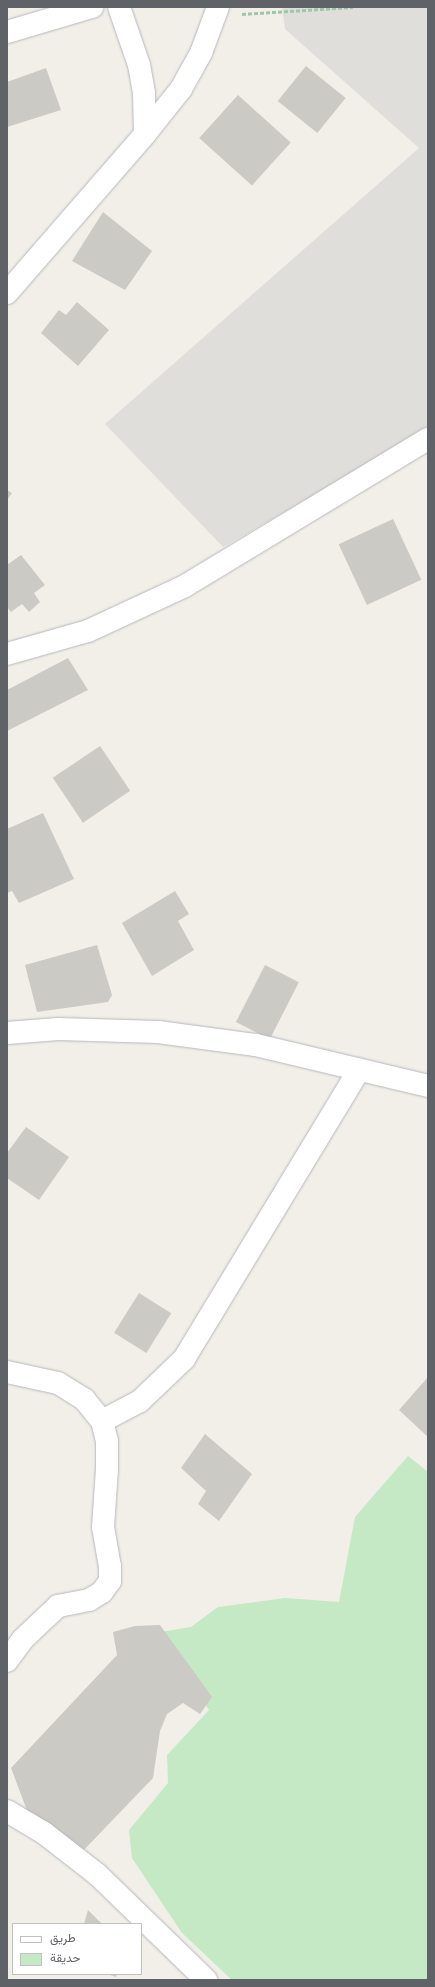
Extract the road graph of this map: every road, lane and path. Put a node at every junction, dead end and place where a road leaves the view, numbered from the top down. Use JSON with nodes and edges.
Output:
{"nodes":[{"id":1,"x":92,"y":7,"type":"edge"},
{"id":2,"x":119,"y":7,"type":"edge"},
{"id":3,"x":353,"y":7,"type":"edge"},
{"id":4,"x":217,"y":11,"type":"edge"},
{"id":5,"x":7,"y":32,"type":"edge"},
{"id":6,"x":145,"y":134,"type":"junction"},
{"id":7,"x":7,"y":293,"type":"edge"},
{"id":8,"x":428,"y":439,"type":"edge"},
{"id":9,"x":7,"y":654,"type":"edge"},
{"id":10,"x":7,"y":1033,"type":"edge"},
{"id":11,"x":359,"y":1070,"type":"junction"},
{"id":12,"x":428,"y":1086,"type":"edge"},
{"id":13,"x":7,"y":1372,"type":"edge"},
{"id":14,"x":102,"y":1421,"type":"junction"},
{"id":15,"x":7,"y":1661,"type":"edge"},
{"id":16,"x":7,"y":1811,"type":"edge"},
{"id":17,"x":206,"y":1980,"type":"edge"}],
"edges":[{"from":1,"to":5,"type":"street"},
{"from":2,"to":6,"type":"street"},
{"from":3,"to":4,"type":"path"},
{"from":4,"to":6,"type":"street"},
{"from":6,"to":7,"type":"street"},
{"from":8,"to":9,"type":"street"},
{"from":10,"to":11,"type":"street"},
{"from":11,"to":12,"type":"street"},
{"from":11,"to":14,"type":"street"},
{"from":13,"to":14,"type":"street"},
{"from":14,"to":15,"type":"street"},
{"from":16,"to":17,"type":"street"}]}
